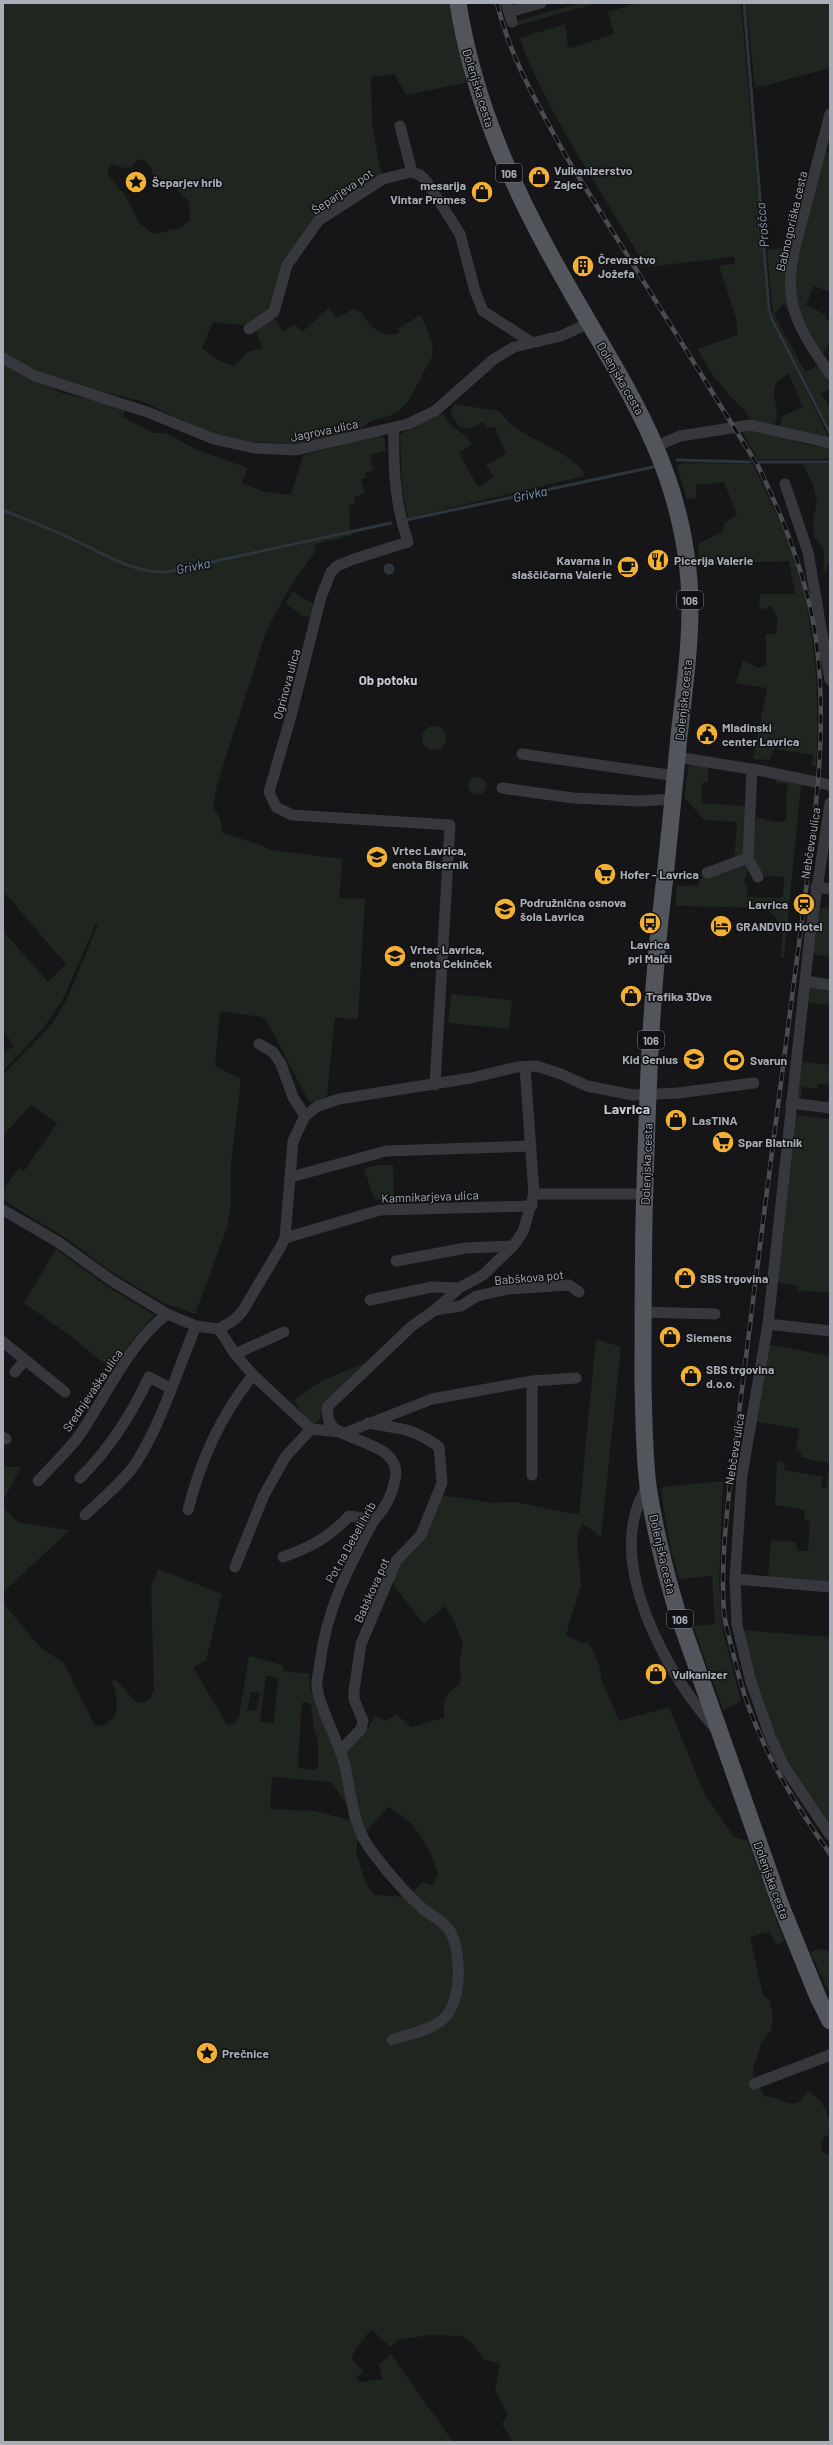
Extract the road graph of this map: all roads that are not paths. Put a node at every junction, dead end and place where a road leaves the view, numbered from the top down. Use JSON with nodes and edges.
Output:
{"nodes":[{"id":1,"x":458,"y":3,"type":"edge"},
{"id":2,"x":541,"y":3,"type":"edge"},
{"id":3,"x":509,"y":12,"type":"edge"},
{"id":4,"x":830,"y":114,"type":"edge"},
{"id":5,"x":400,"y":126,"type":"dead end"},
{"id":6,"x":412,"y":172,"type":"junction"},
{"id":7,"x":589,"y":323,"type":"junction"},
{"id":8,"x":249,"y":330,"type":"dead end"},
{"id":9,"x":531,"y":342,"type":"junction"},
{"id":10,"x":3,"y":358,"type":"edge"},
{"id":11,"x":830,"y":374,"type":"edge"},
{"id":12,"x":394,"y":428,"type":"junction"},
{"id":13,"x":830,"y":443,"type":"edge"},
{"id":14,"x":657,"y":446,"type":"junction"},
{"id":15,"x":784,"y":484,"type":"dead end"},
{"id":16,"x":830,"y":680,"type":"edge"},
{"id":17,"x":522,"y":754,"type":"dead end"},
{"id":18,"x":677,"y":757,"type":"junction"},
{"id":19,"x":752,"y":769,"type":"junction"},
{"id":20,"x":676,"y":776,"type":"junction"},
{"id":21,"x":830,"y":785,"type":"edge"},
{"id":22,"x":502,"y":788,"type":"dead end"},
{"id":23,"x":673,"y":799,"type":"junction"},
{"id":24,"x":830,"y":803,"type":"edge"},
{"id":25,"x":748,"y":858,"type":"junction"},
{"id":26,"x":707,"y":873,"type":"dead end"},
{"id":27,"x":758,"y":877,"type":"dead end"},
{"id":28,"x":816,"y":887,"type":"junction"},
{"id":29,"x":830,"y":889,"type":"edge"},
{"id":30,"x":805,"y":981,"type":"junction"},
{"id":31,"x":830,"y":985,"type":"edge"},
{"id":32,"x":259,"y":1044,"type":"dead end"},
{"id":33,"x":525,"y":1067,"type":"junction"},
{"id":34,"x":754,"y":1083,"type":"dead end"},
{"id":35,"x":435,"y":1085,"type":"junction"},
{"id":36,"x":649,"y":1094,"type":"junction"},
{"id":37,"x":791,"y":1103,"type":"junction"},
{"id":38,"x":830,"y":1108,"type":"edge"},
{"id":39,"x":305,"y":1116,"type":"junction"},
{"id":40,"x":531,"y":1146,"type":"junction"},
{"id":41,"x":291,"y":1177,"type":"junction"},
{"id":42,"x":534,"y":1194,"type":"junction"},
{"id":43,"x":645,"y":1194,"type":"junction"},
{"id":44,"x":532,"y":1206,"type":"junction"},
{"id":45,"x":3,"y":1210,"type":"edge"},
{"id":46,"x":285,"y":1238,"type":"junction"},
{"id":47,"x":513,"y":1246,"type":"junction"},
{"id":48,"x":396,"y":1261,"type":"dead end"},
{"id":49,"x":458,"y":1288,"type":"junction"},
{"id":50,"x":579,"y":1292,"type":"dead end"},
{"id":51,"x":370,"y":1300,"type":"dead end"},
{"id":52,"x":435,"y":1310,"type":"junction"},
{"id":53,"x":642,"y":1312,"type":"junction"},
{"id":54,"x":167,"y":1314,"type":"junction"},
{"id":55,"x":715,"y":1314,"type":"dead end"},
{"id":56,"x":768,"y":1324,"type":"junction"},
{"id":57,"x":196,"y":1326,"type":"junction"},
{"id":58,"x":219,"y":1329,"type":"junction"},
{"id":59,"x":830,"y":1331,"type":"edge"},
{"id":60,"x":284,"y":1332,"type":"dead end"},
{"id":61,"x":3,"y":1342,"type":"edge"},
{"id":62,"x":235,"y":1354,"type":"junction"},
{"id":63,"x":25,"y":1360,"type":"junction"},
{"id":64,"x":15,"y":1372,"type":"dead end"},
{"id":65,"x":253,"y":1375,"type":"junction"},
{"id":66,"x":576,"y":1378,"type":"dead end"},
{"id":67,"x":532,"y":1381,"type":"junction"},
{"id":68,"x":170,"y":1388,"type":"junction"},
{"id":69,"x":65,"y":1392,"type":"dead end"},
{"id":70,"x":368,"y":1423,"type":"junction"},
{"id":71,"x":311,"y":1429,"type":"junction"},
{"id":72,"x":345,"y":1433,"type":"junction"},
{"id":73,"x":532,"y":1475,"type":"dead end"},
{"id":74,"x":80,"y":1478,"type":"dead end"},
{"id":75,"x":38,"y":1482,"type":"dead end"},
{"id":76,"x":648,"y":1483,"type":"junction"},
{"id":77,"x":188,"y":1510,"type":"dead end"},
{"id":78,"x":84,"y":1515,"type":"dead end"},
{"id":79,"x":374,"y":1520,"type":"junction"},
{"id":80,"x":283,"y":1557,"type":"dead end"},
{"id":81,"x":235,"y":1566,"type":"dead end"},
{"id":82,"x":735,"y":1579,"type":"junction"},
{"id":83,"x":830,"y":1587,"type":"edge"},
{"id":84,"x":722,"y":1736,"type":"junction"},
{"id":85,"x":341,"y":1750,"type":"junction"},
{"id":86,"x":830,"y":1835,"type":"edge"},
{"id":87,"x":830,"y":2021,"type":"edge"},
{"id":88,"x":392,"y":2040,"type":"dead end"},
{"id":89,"x":830,"y":2054,"type":"edge"},
{"id":90,"x":754,"y":2084,"type":"dead end"}],
"edges":[{"from":1,"to":7,"type":"main road","name":"Dolenjska cesta","number":"106"},
{"from":2,"to":3,"type":"street"},
{"from":4,"to":11,"type":"street","name":"Babnogoriška cesta"},
{"from":5,"to":6,"type":"street"},
{"from":6,"to":8,"type":"street","name":"Šeparjeva pot"},
{"from":6,"to":9,"type":"street"},
{"from":7,"to":9,"type":"street","name":"Jagrova ulica"},
{"from":7,"to":14,"type":"main road","name":"Dolenjska cesta","number":"106"},
{"from":9,"to":12,"type":"street","name":"Jagrova ulica"},
{"from":10,"to":12,"type":"street","name":"Jagrova ulica"},
{"from":12,"to":35,"type":"street","name":"Ogrinova ulica"},
{"from":13,"to":14,"type":"street"},
{"from":14,"to":18,"type":"main road","name":"Dolenjska cesta","number":"106"},
{"from":15,"to":16,"type":"street"},
{"from":17,"to":20,"type":"street"},
{"from":18,"to":19,"type":"street"},
{"from":18,"to":20,"type":"main road","name":"Dolenjska cesta","number":"106"},
{"from":19,"to":21,"type":"street"},
{"from":19,"to":25,"type":"street"},
{"from":20,"to":23,"type":"main road","name":"Dolenjska cesta","number":"106"},
{"from":22,"to":23,"type":"street"},
{"from":23,"to":36,"type":"main road","name":"Dolenjska cesta","number":"106"},
{"from":24,"to":28,"type":"street","name":"Nebčeva ulica"},
{"from":25,"to":26,"type":"street"},
{"from":25,"to":27,"type":"street"},
{"from":28,"to":29,"type":"street","name":"Nebčeva ulica"},
{"from":28,"to":30,"type":"street","name":"Nebčeva ulica"},
{"from":30,"to":31,"type":"street"},
{"from":30,"to":37,"type":"street","name":"Nebčeva ulica"},
{"from":32,"to":39,"type":"street"},
{"from":33,"to":35,"type":"street"},
{"from":33,"to":36,"type":"street"},
{"from":33,"to":40,"type":"street","name":"Babškova pot"},
{"from":34,"to":36,"type":"street"},
{"from":35,"to":39,"type":"street"},
{"from":36,"to":43,"type":"main road","name":"Dolenjska cesta","number":"106"},
{"from":37,"to":38,"type":"street"},
{"from":37,"to":56,"type":"street","name":"Nebčeva ulica"},
{"from":39,"to":41,"type":"street"},
{"from":40,"to":41,"type":"street"},
{"from":40,"to":42,"type":"street","name":"Babškova pot"},
{"from":41,"to":46,"type":"street"},
{"from":42,"to":43,"type":"street"},
{"from":42,"to":44,"type":"street","name":"Babškova pot"},
{"from":43,"to":53,"type":"main road","name":"Dolenjska cesta","number":"106"},
{"from":44,"to":46,"type":"street","name":"Kamnikarjeva ulica"},
{"from":44,"to":47,"type":"street","name":"Babškova pot"},
{"from":45,"to":54,"type":"street"},
{"from":46,"to":58,"type":"street"},
{"from":47,"to":48,"type":"street"},
{"from":47,"to":49,"type":"street","name":"Babškova pot"},
{"from":49,"to":51,"type":"street"},
{"from":49,"to":52,"type":"street","name":"Babškova pot"},
{"from":50,"to":52,"type":"street","name":"Babškova pot"},
{"from":52,"to":72,"type":"street","name":"Babškova pot"},
{"from":53,"to":55,"type":"street"},
{"from":53,"to":76,"type":"main road","name":"Dolenjska cesta","number":"106"},
{"from":54,"to":57,"type":"street"},
{"from":54,"to":75,"type":"street","name":"Srednjevaška ulica"},
{"from":56,"to":59,"type":"street"},
{"from":56,"to":82,"type":"street","name":"Nebčeva ulica"},
{"from":57,"to":58,"type":"street"},
{"from":57,"to":68,"type":"street"},
{"from":58,"to":62,"type":"street"},
{"from":60,"to":62,"type":"street"},
{"from":61,"to":63,"type":"street","name":"Srednjevaška ulica"},
{"from":62,"to":65,"type":"street"},
{"from":63,"to":64,"type":"street"},
{"from":63,"to":69,"type":"street","name":"Srednjevaška ulica"},
{"from":65,"to":71,"type":"street"},
{"from":65,"to":77,"type":"street"},
{"from":66,"to":67,"type":"street"},
{"from":67,"to":70,"type":"street"},
{"from":67,"to":73,"type":"street"},
{"from":68,"to":74,"type":"street"},
{"from":68,"to":78,"type":"street"},
{"from":70,"to":72,"type":"street"},
{"from":70,"to":85,"type":"street","name":"Babškova pot"},
{"from":71,"to":72,"type":"street"},
{"from":71,"to":81,"type":"street"},
{"from":72,"to":79,"type":"street","name":"Pot na Debeli hrib"},
{"from":76,"to":84,"type":"main road","name":"Dolenjska cesta","number":"106"},
{"from":76,"to":84,"type":"street","name":"Dolenjska cesta"},
{"from":79,"to":80,"type":"street"},
{"from":79,"to":85,"type":"street","name":"Pot na Debeli hrib"},
{"from":82,"to":83,"type":"street"},
{"from":82,"to":86,"type":"street","name":"Nebčeva ulica"},
{"from":84,"to":87,"type":"main road","name":"Dolenjska cesta","number":"106"},
{"from":85,"to":88,"type":"street","name":"Pot na Debeli hrib"},
{"from":89,"to":90,"type":"street"}]}
